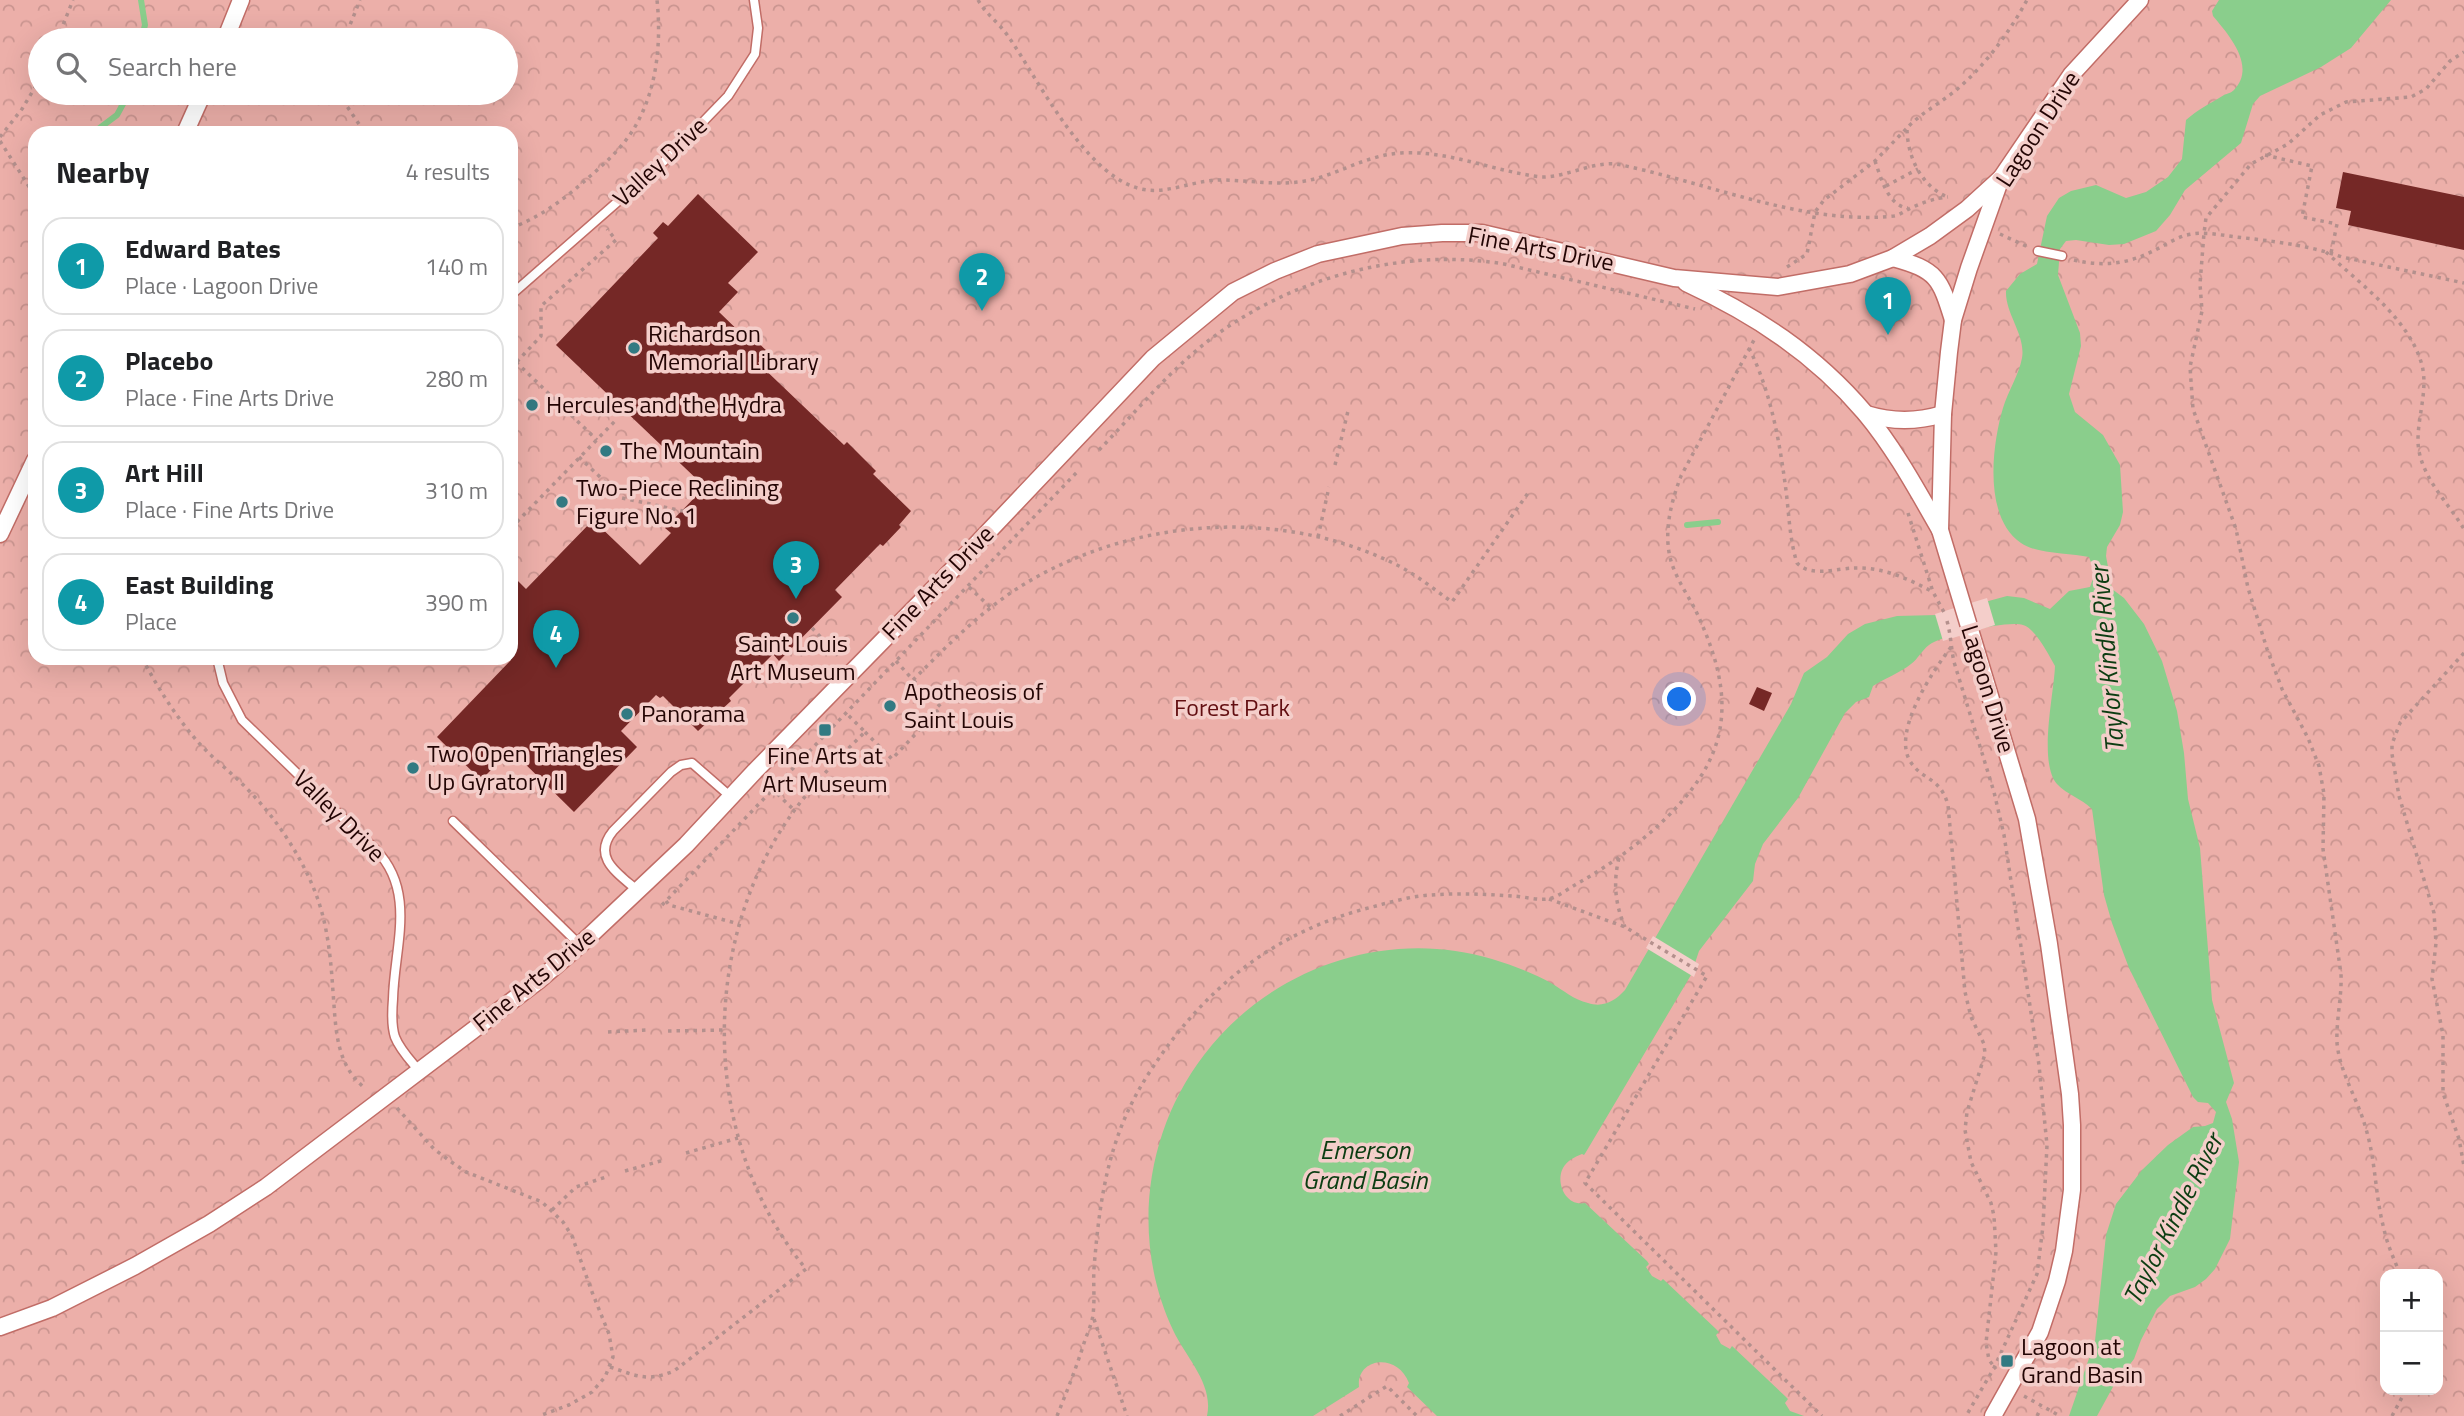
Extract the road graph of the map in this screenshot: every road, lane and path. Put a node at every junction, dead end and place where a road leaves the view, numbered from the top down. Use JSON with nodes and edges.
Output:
{"nodes":[{"id":1,"x":73,"y":0,"type":"edge"},
{"id":2,"x":242,"y":0,"type":"edge"},
{"id":3,"x":359,"y":0,"type":"edge"},
{"id":4,"x":657,"y":0,"type":"edge"},
{"id":5,"x":754,"y":0,"type":"edge"},
{"id":6,"x":978,"y":0,"type":"edge"},
{"id":7,"x":2027,"y":0,"type":"edge"},
{"id":8,"x":2140,"y":0,"type":"edge"},
{"id":9,"x":62,"y":28,"type":"edge"},
{"id":10,"x":230,"y":28,"type":"edge"},
{"id":11,"x":348,"y":28,"type":"edge"},
{"id":12,"x":2464,"y":52,"type":"edge"},
{"id":13,"x":28,"y":99,"type":"edge"},
{"id":14,"x":198,"y":105,"type":"edge"},
{"id":15,"x":346,"y":105,"type":"edge"},
{"id":16,"x":188,"y":126,"type":"edge"},
{"id":17,"x":360,"y":126,"type":"edge"},
{"id":18,"x":1907,"y":128,"type":"junction"},
{"id":19,"x":0,"y":139,"type":"edge"},
{"id":20,"x":2265,"y":155,"type":"junction"},
{"id":21,"x":1875,"y":161,"type":"junction"},
{"id":22,"x":1918,"y":169,"type":"junction"},
{"id":23,"x":2001,"y":178,"type":"junction"},
{"id":24,"x":28,"y":185,"type":"edge"},
{"id":25,"x":1885,"y":187,"type":"junction"},
{"id":26,"x":1948,"y":197,"type":"junction"},
{"id":27,"x":1956,"y":200,"type":"dead end"},
{"id":28,"x":1910,"y":208,"type":"junction"},
{"id":29,"x":1815,"y":212,"type":"junction"},
{"id":30,"x":599,"y":219,"type":"junction"},
{"id":31,"x":518,"y":225,"type":"edge"},
{"id":32,"x":2204,"y":233,"type":"junction"},
{"id":33,"x":2003,"y":236,"type":"dead end"},
{"id":34,"x":2038,"y":251,"type":"joint"},
{"id":35,"x":2324,"y":251,"type":"junction"},
{"id":36,"x":2331,"y":253,"type":"junction"},
{"id":37,"x":2062,"y":256,"type":"joint"},
{"id":38,"x":1893,"y":258,"type":"junction"},
{"id":39,"x":1782,"y":271,"type":"dead end"},
{"id":40,"x":1674,"y":278,"type":"junction"},
{"id":41,"x":2464,"y":283,"type":"edge"},
{"id":42,"x":518,"y":289,"type":"edge"},
{"id":43,"x":1698,"y":310,"type":"dead end"},
{"id":44,"x":1954,"y":320,"type":"junction"},
{"id":45,"x":1744,"y":334,"type":"dead end"},
{"id":46,"x":1765,"y":346,"type":"dead end"},
{"id":47,"x":518,"y":360,"type":"edge"},
{"id":48,"x":518,"y":364,"type":"edge"},
{"id":49,"x":1349,"y":411,"type":"dead end"},
{"id":50,"x":1866,"y":414,"type":"junction"},
{"id":51,"x":1943,"y":414,"type":"junction"},
{"id":52,"x":617,"y":419,"type":"dead end"},
{"id":53,"x":597,"y":440,"type":"junction"},
{"id":54,"x":1099,"y":450,"type":"dead end"},
{"id":55,"x":579,"y":457,"type":"junction"},
{"id":56,"x":1335,"y":465,"type":"dead end"},
{"id":57,"x":1078,"y":471,"type":"dead end"},
{"id":58,"x":28,"y":475,"type":"edge"},
{"id":59,"x":1329,"y":487,"type":"dead end"},
{"id":60,"x":1528,"y":493,"type":"dead end"},
{"id":61,"x":1904,"y":503,"type":"dead end"},
{"id":62,"x":683,"y":511,"type":"dead end"},
{"id":63,"x":518,"y":521,"type":"edge"},
{"id":64,"x":2464,"y":529,"type":"edge"},
{"id":65,"x":1940,"y":530,"type":"junction"},
{"id":66,"x":0,"y":534,"type":"edge"},
{"id":67,"x":1318,"y":537,"type":"junction"},
{"id":68,"x":960,"y":578,"type":"dead end"},
{"id":69,"x":970,"y":587,"type":"junction"},
{"id":70,"x":1933,"y":592,"type":"junction"},
{"id":71,"x":990,"y":607,"type":"junction"},
{"id":72,"x":812,"y":628,"type":"dead end"},
{"id":73,"x":1951,"y":648,"type":"junction"},
{"id":74,"x":2464,"y":653,"type":"edge"},
{"id":75,"x":838,"y":655,"type":"dead end"},
{"id":76,"x":895,"y":661,"type":"junction"},
{"id":77,"x":146,"y":665,"type":"edge"},
{"id":78,"x":219,"y":665,"type":"edge"},
{"id":79,"x":913,"y":680,"type":"junction"},
{"id":80,"x":846,"y":713,"type":"junction"},
{"id":81,"x":865,"y":732,"type":"junction"},
{"id":82,"x":764,"y":781,"type":"dead end"},
{"id":83,"x":772,"y":789,"type":"junction"},
{"id":84,"x":731,"y":797,"type":"junction"},
{"id":85,"x":794,"y":810,"type":"junction"},
{"id":86,"x":453,"y":821,"type":"dead end"},
{"id":87,"x":1619,"y":856,"type":"junction"},
{"id":88,"x":638,"y":891,"type":"junction"},
{"id":89,"x":1549,"y":900,"type":"junction"},
{"id":90,"x":739,"y":924,"type":"junction"},
{"id":91,"x":1625,"y":927,"type":"junction"},
{"id":92,"x":580,"y":945,"type":"junction"},
{"id":93,"x":646,"y":1030,"type":"dead end"},
{"id":94,"x":724,"y":1030,"type":"junction"},
{"id":95,"x":668,"y":1031,"type":"dead end"},
{"id":96,"x":608,"y":1032,"type":"dead end"},
{"id":97,"x":420,"y":1072,"type":"junction"},
{"id":98,"x":366,"y":1089,"type":"dead end"},
{"id":99,"x":400,"y":1110,"type":"dead end"},
{"id":100,"x":738,"y":1138,"type":"junction"},
{"id":101,"x":686,"y":1153,"type":"dead end"},
{"id":102,"x":664,"y":1160,"type":"dead end"},
{"id":103,"x":2464,"y":1166,"type":"edge"},
{"id":104,"x":625,"y":1171,"type":"dead end"},
{"id":105,"x":606,"y":1177,"type":"dead end"},
{"id":106,"x":552,"y":1210,"type":"junction"},
{"id":107,"x":2398,"y":1269,"type":"edge"},
{"id":108,"x":1093,"y":1317,"type":"junction"},
{"id":109,"x":0,"y":1327,"type":"edge"},
{"id":110,"x":610,"y":1367,"type":"junction"},
{"id":111,"x":1994,"y":1367,"type":"junction"},
{"id":112,"x":2000,"y":1373,"type":"dead end"},
{"id":113,"x":2403,"y":1395,"type":"edge"},
{"id":114,"x":2028,"y":1400,"type":"dead end"},
{"id":115,"x":2041,"y":1408,"type":"junction"},
{"id":116,"x":539,"y":1416,"type":"edge"},
{"id":117,"x":1057,"y":1416,"type":"edge"},
{"id":118,"x":1127,"y":1416,"type":"edge"},
{"id":119,"x":1340,"y":1416,"type":"edge"},
{"id":120,"x":1417,"y":1416,"type":"edge"},
{"id":121,"x":1822,"y":1416,"type":"edge"},
{"id":122,"x":1966,"y":1416,"type":"edge"},
{"id":123,"x":1993,"y":1416,"type":"edge"},
{"id":124,"x":2037,"y":1416,"type":"edge"},
{"id":125,"x":2060,"y":1416,"type":"edge"},
{"id":126,"x":2392,"y":1416,"type":"edge"}],
"edges":[{"from":1,"to":9,"type":"path"},
{"from":2,"to":10,"type":"street"},
{"from":3,"to":11,"type":"path"},
{"from":4,"to":31,"type":"path"},
{"from":5,"to":30,"type":"lane","name":"Valley Drive"},
{"from":6,"to":29,"type":"path"},
{"from":7,"to":18,"type":"path"},
{"from":8,"to":23,"type":"street","name":"Lagoon Drive"},
{"from":12,"to":20,"type":"path"},
{"from":13,"to":19,"type":"path"},
{"from":14,"to":16,"type":"street"},
{"from":15,"to":17,"type":"path"},
{"from":18,"to":21,"type":"path"},
{"from":18,"to":22,"type":"path"},
{"from":19,"to":24,"type":"path"},
{"from":20,"to":32,"type":"path"},
{"from":20,"to":36,"type":"path"},
{"from":21,"to":25,"type":"path"},
{"from":21,"to":29,"type":"path"},
{"from":22,"to":25,"type":"path"},
{"from":22,"to":26,"type":"path"},
{"from":23,"to":38,"type":"street","name":"Fine Arts Drive"},
{"from":23,"to":44,"type":"street","name":"Lagoon Drive"},
{"from":25,"to":28,"type":"path"},
{"from":26,"to":27,"type":"path"},
{"from":26,"to":28,"type":"path"},
{"from":28,"to":29,"type":"path"},
{"from":29,"to":39,"type":"path"},
{"from":30,"to":42,"type":"lane","name":"Valley Drive"},
{"from":30,"to":47,"type":"path"},
{"from":32,"to":35,"type":"path"},
{"from":32,"to":37,"type":"path"},
{"from":32,"to":107,"type":"path"},
{"from":33,"to":34,"type":"path"},
{"from":34,"to":37,"type":"lane"},
{"from":35,"to":36,"type":"path"},
{"from":35,"to":64,"type":"path"},
{"from":36,"to":41,"type":"path"},
{"from":38,"to":40,"type":"street","name":"Fine Arts Drive"},
{"from":38,"to":44,"type":"street"},
{"from":40,"to":50,"type":"street","name":"Fine Arts Drive"},
{"from":40,"to":84,"type":"street","name":"Fine Arts Drive"},
{"from":43,"to":54,"type":"path"},
{"from":44,"to":51,"type":"street","name":"Lagoon Drive"},
{"from":45,"to":46,"type":"path"},
{"from":48,"to":53,"type":"path"},
{"from":49,"to":56,"type":"path"},
{"from":50,"to":51,"type":"street"},
{"from":50,"to":65,"type":"street","name":"Fine Arts Drive"},
{"from":51,"to":65,"type":"street","name":"Lagoon Drive"},
{"from":52,"to":53,"type":"path"},
{"from":53,"to":55,"type":"path"},
{"from":55,"to":62,"type":"path"},
{"from":55,"to":63,"type":"path"},
{"from":57,"to":69,"type":"path"},
{"from":58,"to":66,"type":"street"},
{"from":59,"to":67,"type":"path"},
{"from":60,"to":67,"type":"path"},
{"from":61,"to":70,"type":"path"},
{"from":65,"to":123,"type":"street","name":"Lagoon Drive"},
{"from":67,"to":71,"type":"path"},
{"from":68,"to":69,"type":"path"},
{"from":69,"to":71,"type":"path"},
{"from":69,"to":76,"type":"path"},
{"from":70,"to":73,"type":"path"},
{"from":70,"to":87,"type":"path"},
{"from":71,"to":79,"type":"path"},
{"from":72,"to":75,"type":"path"},
{"from":73,"to":111,"type":"path"},
{"from":73,"to":111,"type":"path"},
{"from":74,"to":103,"type":"path"},
{"from":76,"to":79,"type":"path"},
{"from":76,"to":80,"type":"path"},
{"from":77,"to":98,"type":"path"},
{"from":78,"to":97,"type":"lane","name":"Valley Drive"},
{"from":79,"to":81,"type":"path"},
{"from":80,"to":81,"type":"path"},
{"from":80,"to":83,"type":"path"},
{"from":81,"to":85,"type":"path"},
{"from":82,"to":83,"type":"path"},
{"from":83,"to":85,"type":"path"},
{"from":83,"to":90,"type":"path"},
{"from":84,"to":88,"type":"street","name":"Fine Arts Drive"},
{"from":84,"to":88,"type":"lane"},
{"from":85,"to":90,"type":"path"},
{"from":86,"to":92,"type":"lane"},
{"from":87,"to":89,"type":"path"},
{"from":87,"to":91,"type":"path"},
{"from":88,"to":92,"type":"street","name":"Fine Arts Drive"},
{"from":89,"to":91,"type":"path"},
{"from":89,"to":108,"type":"path"},
{"from":90,"to":94,"type":"path"},
{"from":91,"to":121,"type":"path"},
{"from":92,"to":97,"type":"street","name":"Fine Arts Drive"},
{"from":93,"to":96,"type":"path"},
{"from":94,"to":95,"type":"path"},
{"from":94,"to":100,"type":"path"},
{"from":97,"to":109,"type":"street","name":"Fine Arts Drive"},
{"from":99,"to":106,"type":"path"},
{"from":100,"to":101,"type":"path"},
{"from":100,"to":110,"type":"path"},
{"from":102,"to":104,"type":"path"},
{"from":105,"to":106,"type":"path"},
{"from":106,"to":110,"type":"path"},
{"from":108,"to":117,"type":"path"},
{"from":108,"to":118,"type":"path"},
{"from":110,"to":116,"type":"path"},
{"from":111,"to":112,"type":"path"},
{"from":111,"to":122,"type":"path"},
{"from":113,"to":126,"type":"path"},
{"from":114,"to":115,"type":"path"},
{"from":115,"to":124,"type":"path"},
{"from":115,"to":125,"type":"path"},
{"from":119,"to":120,"type":"path"}]}
